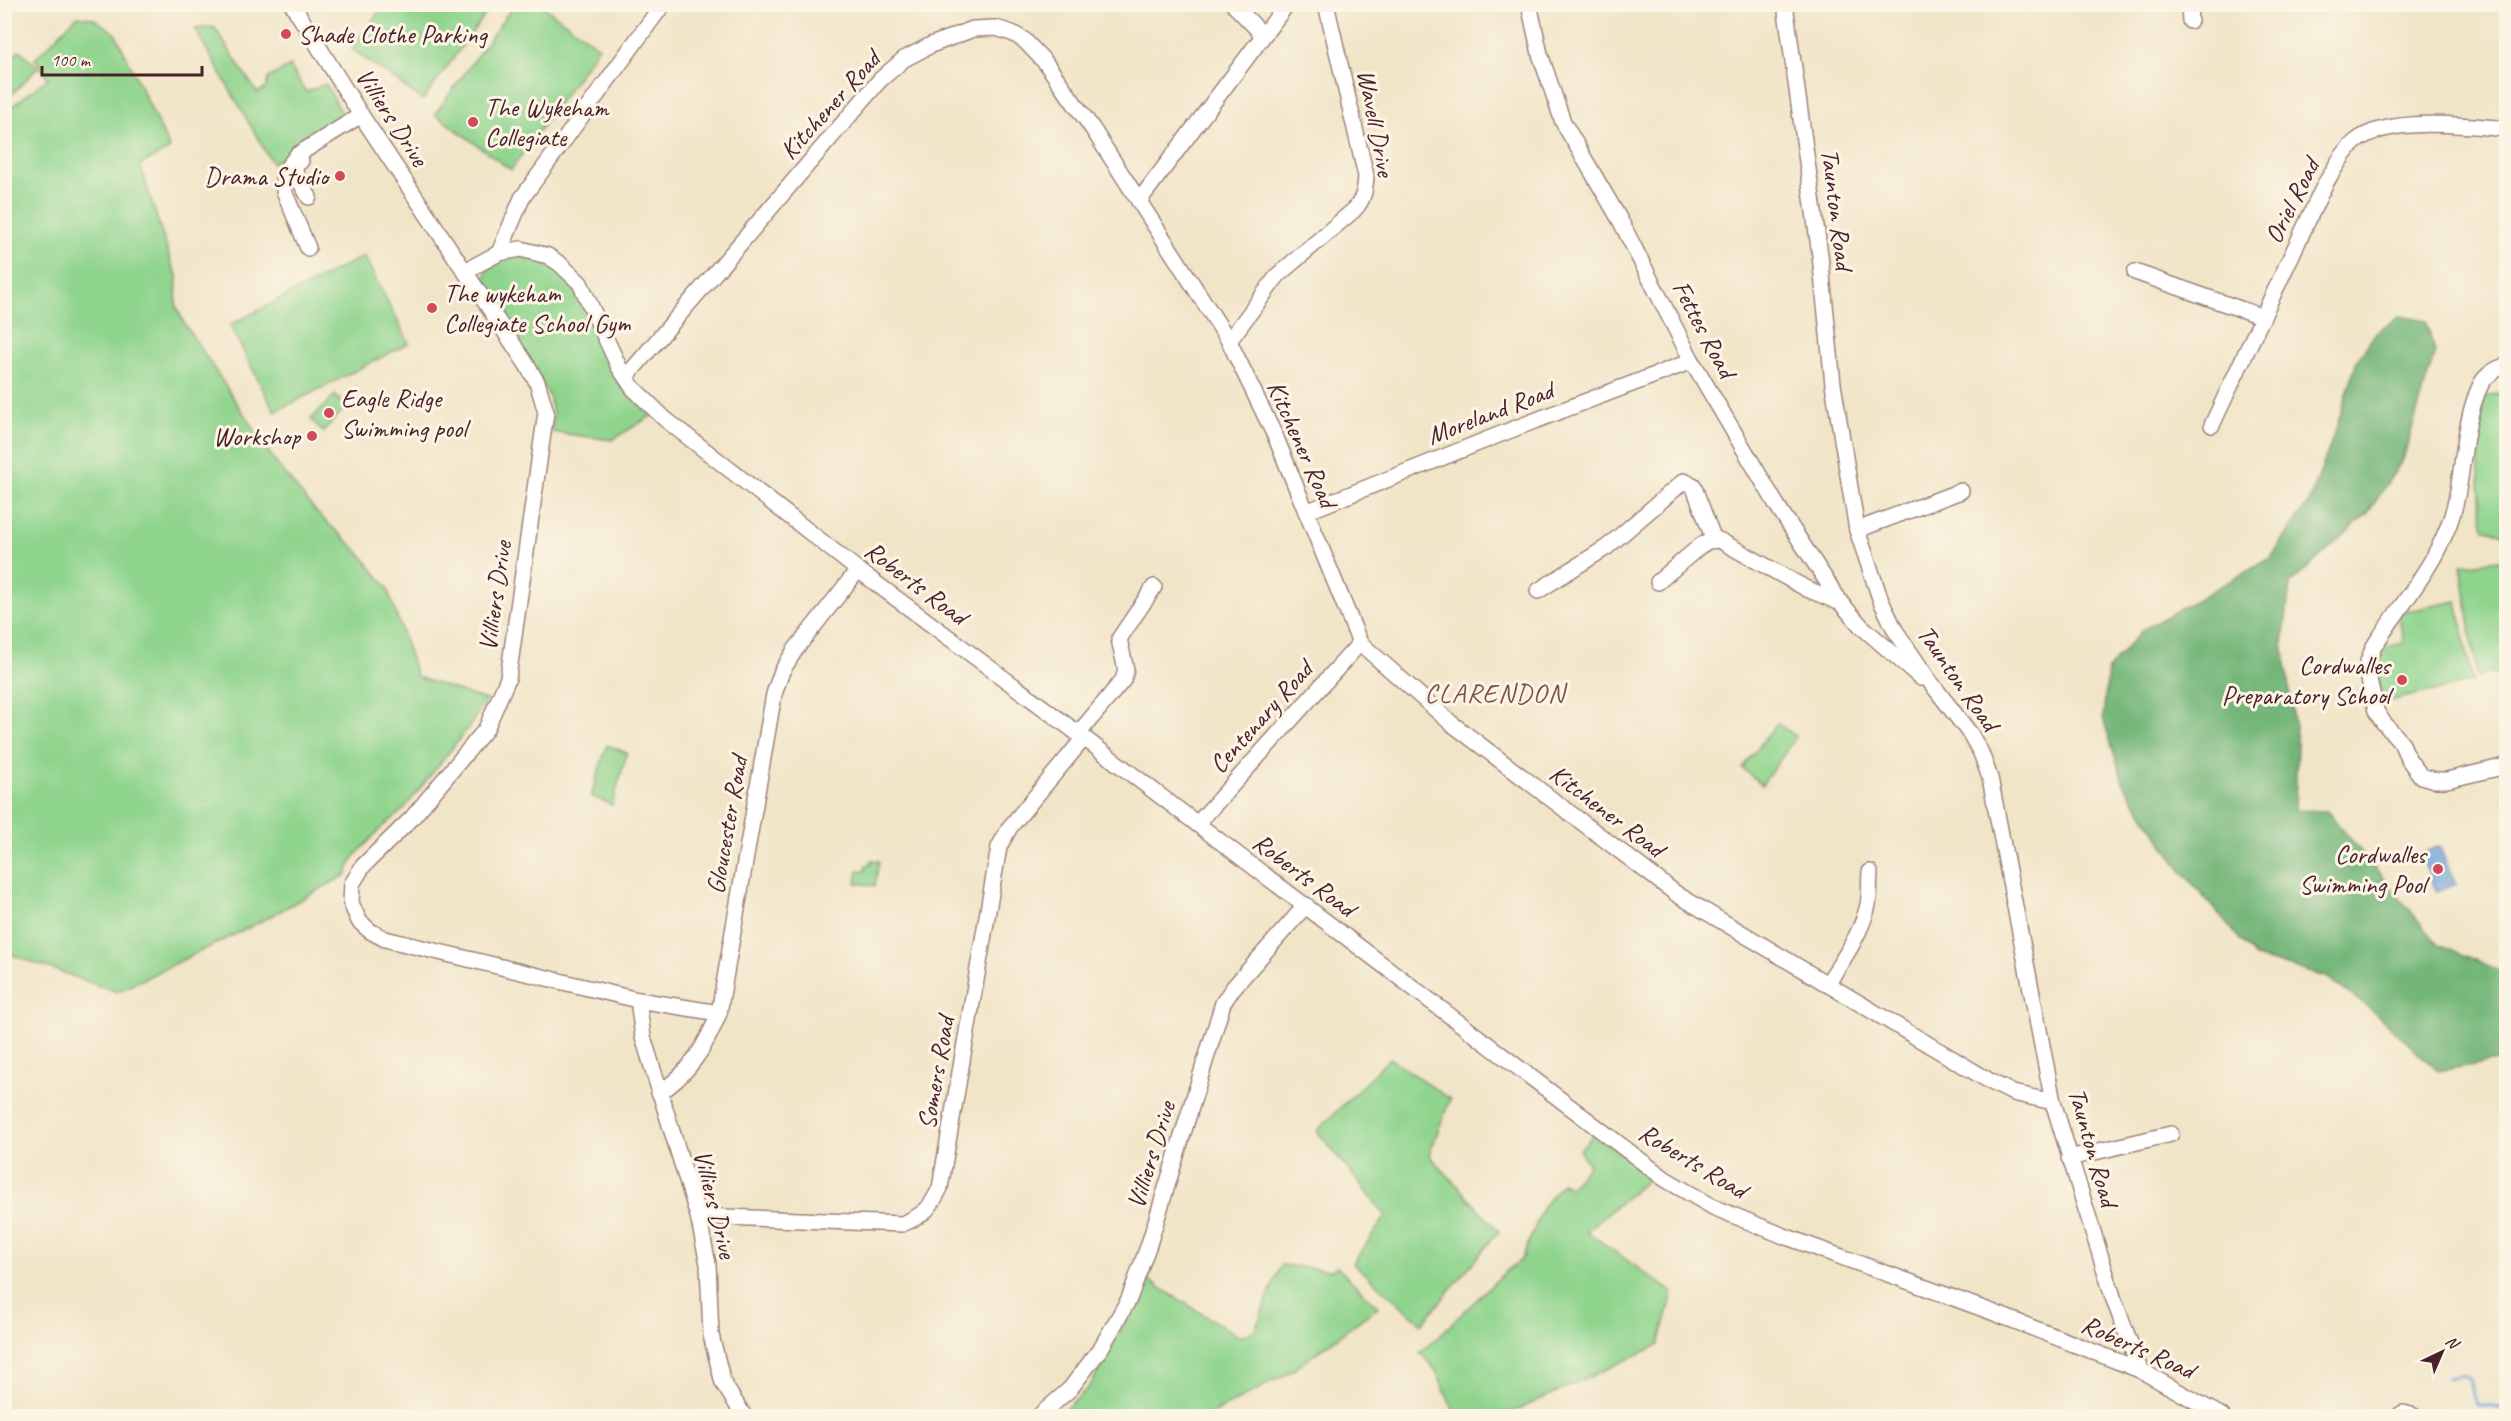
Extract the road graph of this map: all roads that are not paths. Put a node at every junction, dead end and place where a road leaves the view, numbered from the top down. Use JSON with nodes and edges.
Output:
{"nodes":[{"id":1,"x":292,"y":4,"type":"edge"},
{"id":2,"x":663,"y":4,"type":"edge"},
{"id":3,"x":1233,"y":4,"type":"edge"},
{"id":4,"x":1287,"y":4,"type":"edge"},
{"id":5,"x":1326,"y":4,"type":"edge"},
{"id":6,"x":1529,"y":4,"type":"edge"},
{"id":7,"x":1785,"y":4,"type":"edge"},
{"id":8,"x":2189,"y":4,"type":"edge"},
{"id":9,"x":2190,"y":21,"type":"dead end"},
{"id":10,"x":1263,"y":35,"type":"junction"},
{"id":11,"x":363,"y":119,"type":"junction"},
{"id":12,"x":2506,"y":129,"type":"edge"},
{"id":13,"x":309,"y":196,"type":"dead end"},
{"id":14,"x":1139,"y":201,"type":"junction"},
{"id":15,"x":308,"y":248,"type":"dead end"},
{"id":16,"x":499,"y":254,"type":"junction"},
{"id":17,"x":465,"y":271,"type":"junction"},
{"id":18,"x":2135,"y":272,"type":"dead end"},
{"id":19,"x":2263,"y":317,"type":"junction"},
{"id":20,"x":1229,"y":341,"type":"junction"},
{"id":21,"x":1692,"y":361,"type":"junction"},
{"id":22,"x":2506,"y":366,"type":"edge"},
{"id":23,"x":626,"y":377,"type":"junction"},
{"id":24,"x":2212,"y":425,"type":"dead end"},
{"id":25,"x":1961,"y":491,"type":"dead end"},
{"id":26,"x":1306,"y":512,"type":"junction"},
{"id":27,"x":1857,"y":530,"type":"junction"},
{"id":28,"x":1714,"y":540,"type":"junction"},
{"id":29,"x":858,"y":570,"type":"junction"},
{"id":30,"x":1658,"y":582,"type":"dead end"},
{"id":31,"x":1154,"y":587,"type":"dead end"},
{"id":32,"x":1538,"y":591,"type":"dead end"},
{"id":33,"x":1841,"y":603,"type":"junction"},
{"id":34,"x":1861,"y":626,"type":"junction"},
{"id":35,"x":1894,"y":630,"type":"junction"},
{"id":36,"x":1360,"y":643,"type":"junction"},
{"id":37,"x":1933,"y":685,"type":"junction"},
{"id":38,"x":1081,"y":736,"type":"junction"},
{"id":39,"x":2506,"y":766,"type":"edge"},
{"id":40,"x":1197,"y":824,"type":"junction"},
{"id":41,"x":1870,"y":872,"type":"dead end"},
{"id":42,"x":1306,"y":905,"type":"junction"},
{"id":43,"x":1827,"y":984,"type":"junction"},
{"id":44,"x":638,"y":1000,"type":"junction"},
{"id":45,"x":718,"y":1014,"type":"junction"},
{"id":46,"x":659,"y":1093,"type":"junction"},
{"id":47,"x":2053,"y":1102,"type":"junction"},
{"id":48,"x":2171,"y":1134,"type":"dead end"},
{"id":49,"x":2069,"y":1158,"type":"junction"},
{"id":50,"x":698,"y":1216,"type":"junction"},
{"id":51,"x":2140,"y":1370,"type":"junction"},
{"id":52,"x":744,"y":1416,"type":"edge"},
{"id":53,"x":1039,"y":1416,"type":"edge"},
{"id":54,"x":2222,"y":1416,"type":"edge"},
{"id":55,"x":2399,"y":1416,"type":"edge"},
{"id":56,"x":2414,"y":1416,"type":"edge"}],
"edges":[{"from":1,"to":11,"type":"street","name":"Villiers Drive"},
{"from":2,"to":16,"type":"street"},
{"from":3,"to":10,"type":"street"},
{"from":4,"to":10,"type":"street"},
{"from":5,"to":20,"type":"street","name":"Wavell Drive"},
{"from":6,"to":21,"type":"street","name":"Fettes Road"},
{"from":7,"to":27,"type":"street","name":"Taunton Road"},
{"from":8,"to":9,"type":"street"},
{"from":10,"to":14,"type":"street"},
{"from":11,"to":13,"type":"street"},
{"from":11,"to":15,"type":"street"},
{"from":11,"to":17,"type":"street","name":"Villiers Drive"},
{"from":12,"to":19,"type":"street","name":"Oriel Road"},
{"from":14,"to":20,"type":"street","name":"Kitchener Road"},
{"from":14,"to":23,"type":"street","name":"Kitchener Road"},
{"from":16,"to":17,"type":"street","name":"Roberts Road"},
{"from":16,"to":23,"type":"street","name":"Roberts Road"},
{"from":17,"to":44,"type":"street","name":"Villiers Drive"},
{"from":18,"to":19,"type":"street"},
{"from":19,"to":24,"type":"street","name":"Oriel Road"},
{"from":20,"to":26,"type":"street","name":"Kitchener Road"},
{"from":21,"to":26,"type":"street","name":"Moreland Road"},
{"from":21,"to":33,"type":"street","name":"Fettes Road"},
{"from":22,"to":39,"type":"street"},
{"from":23,"to":29,"type":"street","name":"Roberts Road"},
{"from":25,"to":27,"type":"street"},
{"from":26,"to":36,"type":"street","name":"Kitchener Road"},
{"from":27,"to":35,"type":"street","name":"Taunton Road"},
{"from":28,"to":30,"type":"street"},
{"from":28,"to":32,"type":"street"},
{"from":28,"to":33,"type":"street"},
{"from":29,"to":38,"type":"street","name":"Roberts Road"},
{"from":29,"to":45,"type":"street","name":"Gloucester Road"},
{"from":31,"to":38,"type":"street","name":"Somers Road"},
{"from":33,"to":34,"type":"street","name":"Fettes Road"},
{"from":34,"to":35,"type":"street"},
{"from":34,"to":37,"type":"street","name":"Fettes Road"},
{"from":35,"to":37,"type":"street","name":"Taunton Road"},
{"from":36,"to":40,"type":"street","name":"Centenary Road"},
{"from":36,"to":43,"type":"street","name":"Kitchener Road"},
{"from":37,"to":47,"type":"street","name":"Taunton Road"},
{"from":38,"to":40,"type":"street","name":"Roberts Road"},
{"from":38,"to":50,"type":"street","name":"Somers Road"},
{"from":40,"to":42,"type":"street","name":"Roberts Road"},
{"from":41,"to":43,"type":"street"},
{"from":42,"to":51,"type":"street","name":"Roberts Road"},
{"from":42,"to":53,"type":"street","name":"Villiers Drive"},
{"from":43,"to":47,"type":"street","name":"Kitchener Road"},
{"from":44,"to":45,"type":"street","name":"Villiers Drive"},
{"from":44,"to":46,"type":"street","name":"Villiers Drive"},
{"from":45,"to":46,"type":"street","name":"Gloucester Road"},
{"from":46,"to":50,"type":"street","name":"Villiers Drive"},
{"from":47,"to":49,"type":"street","name":"Taunton Road"},
{"from":48,"to":49,"type":"street"},
{"from":49,"to":51,"type":"street","name":"Taunton Road"},
{"from":50,"to":52,"type":"street","name":"Villiers Drive"},
{"from":51,"to":54,"type":"street","name":"Roberts Road"},
{"from":55,"to":56,"type":"street"}]}
